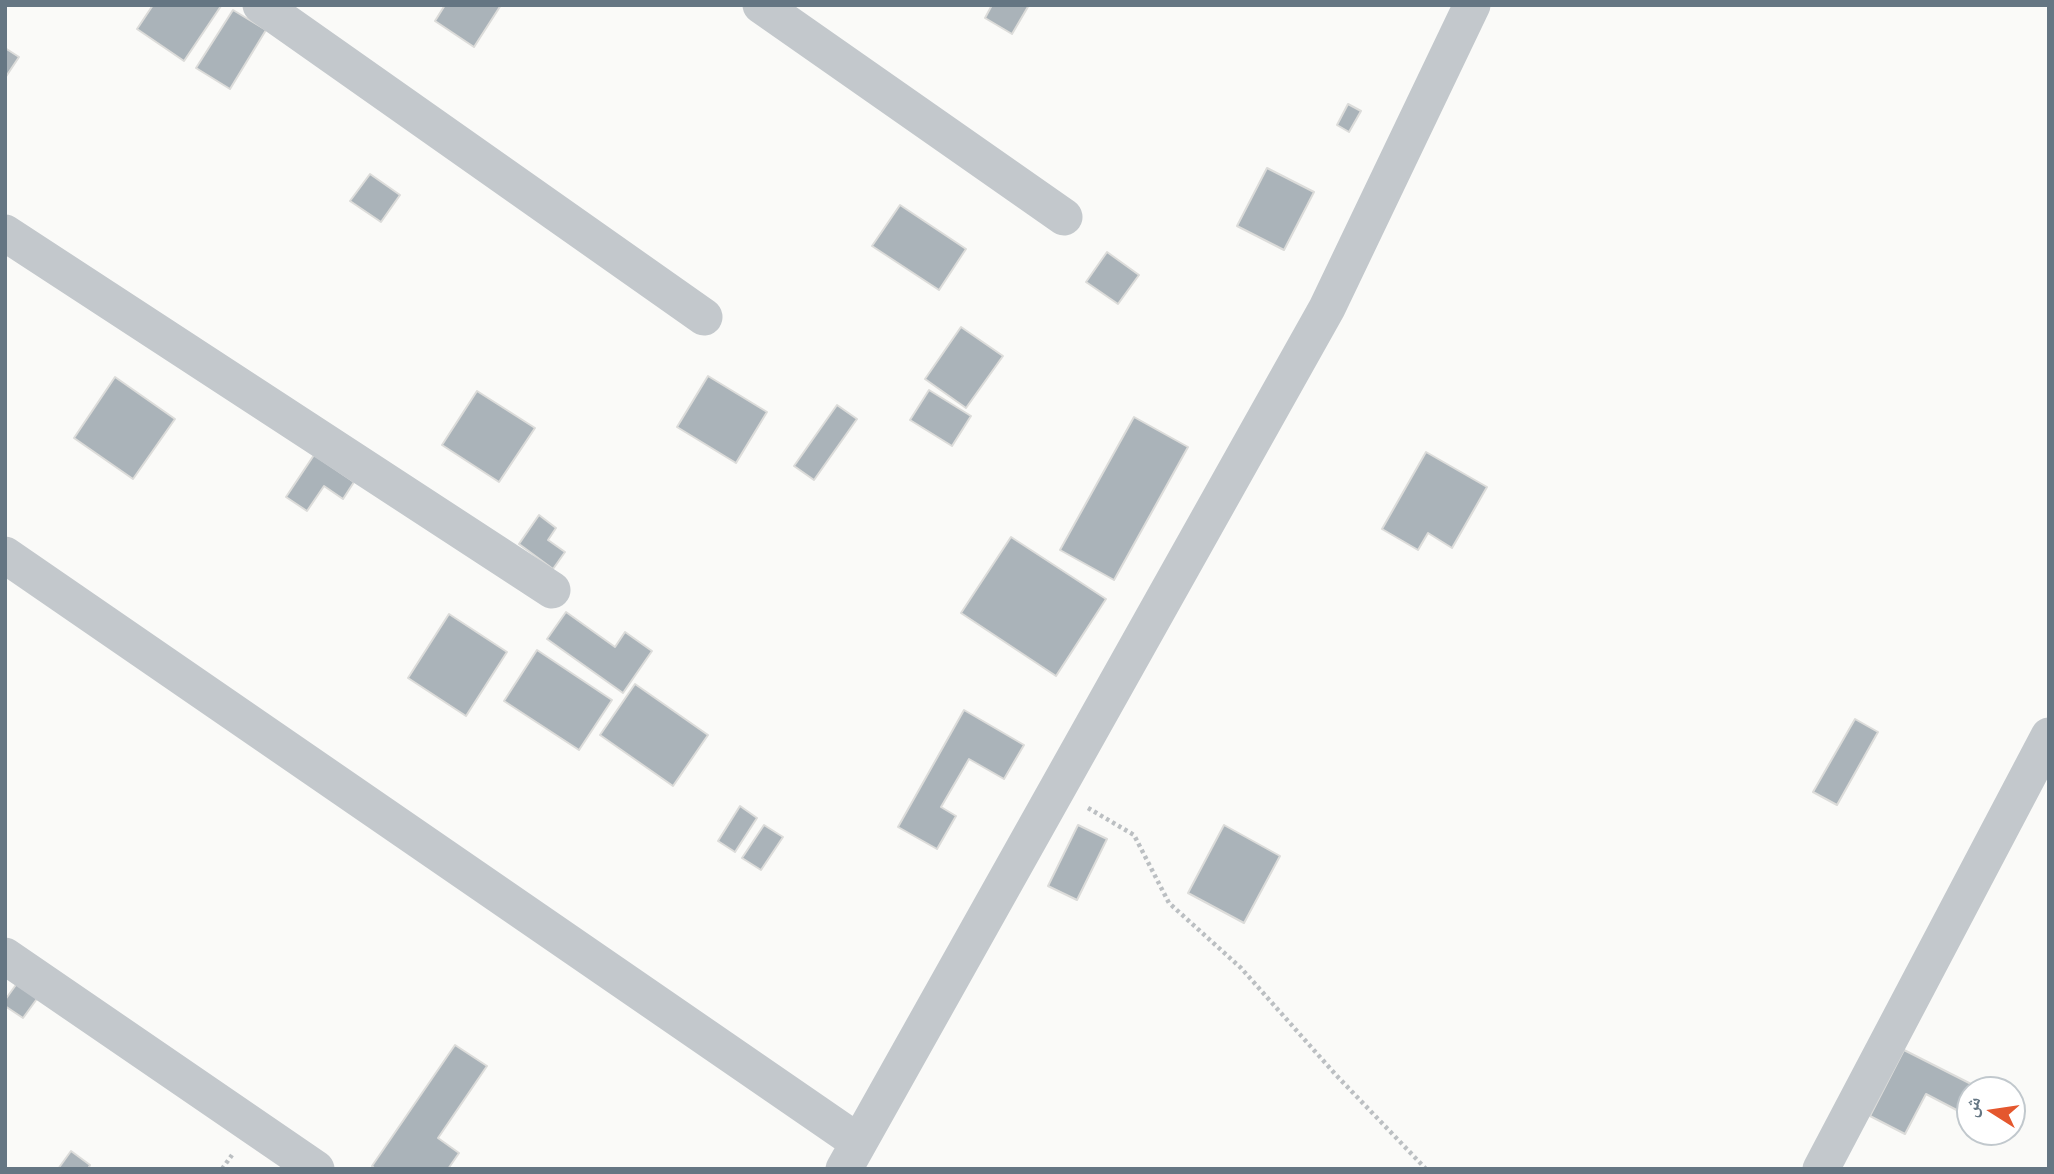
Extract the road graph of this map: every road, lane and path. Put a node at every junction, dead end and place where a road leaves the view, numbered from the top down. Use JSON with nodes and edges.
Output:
{"nodes":[{"id":1,"x":261,"y":5,"type":"edge"},
{"id":2,"x":761,"y":5,"type":"edge"},
{"id":3,"x":1472,"y":5,"type":"edge"},
{"id":4,"x":1064,"y":217,"type":"dead end"},
{"id":5,"x":5,"y":233,"type":"edge"},
{"id":6,"x":704,"y":317,"type":"dead end"},
{"id":7,"x":5,"y":555,"type":"edge"},
{"id":8,"x":552,"y":590,"type":"dead end"},
{"id":9,"x":2049,"y":736,"type":"edge"},
{"id":10,"x":1056,"y":789,"type":"junction"},
{"id":11,"x":5,"y":956,"type":"edge"},
{"id":12,"x":851,"y":1156,"type":"edge"},
{"id":13,"x":316,"y":1169,"type":"edge"},
{"id":14,"x":1426,"y":1169,"type":"edge"},
{"id":15,"x":1821,"y":1169,"type":"edge"}],
"edges":[{"from":1,"to":6,"type":"street"},
{"from":2,"to":4,"type":"street"},
{"from":3,"to":10,"type":"street"},
{"from":5,"to":8,"type":"street"},
{"from":7,"to":12,"type":"street"},
{"from":9,"to":15,"type":"street"},
{"from":10,"to":12,"type":"street"},
{"from":10,"to":14,"type":"path"},
{"from":11,"to":13,"type":"street"}]}
